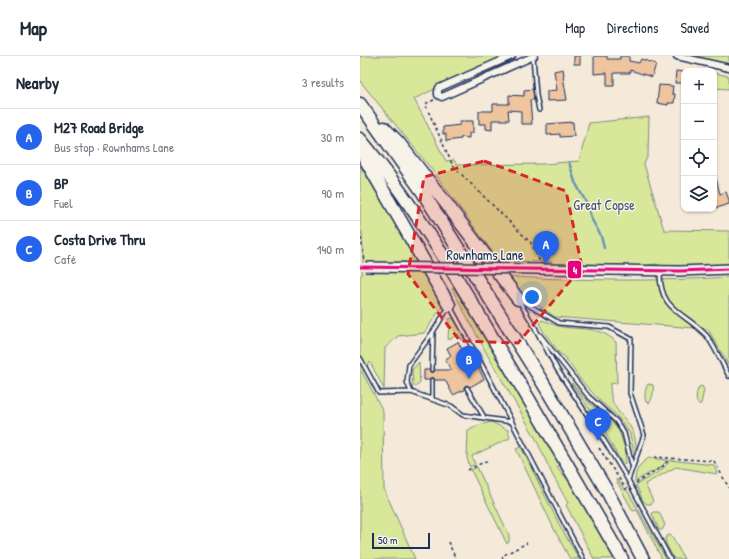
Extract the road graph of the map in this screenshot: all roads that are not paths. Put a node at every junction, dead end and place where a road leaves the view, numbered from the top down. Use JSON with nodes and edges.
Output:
{"nodes":[{"id":1,"x":512,"y":56,"type":"edge"},
{"id":2,"x":533,"y":56,"type":"edge"},
{"id":3,"x":677,"y":56,"type":"edge"},
{"id":4,"x":729,"y":68,"type":"edge"},
{"id":5,"x":360,"y":103,"type":"edge"},
{"id":6,"x":539,"y":110,"type":"dead end"},
{"id":7,"x":360,"y":139,"type":"edge"},
{"id":8,"x":360,"y":150,"type":"edge"},
{"id":9,"x":363,"y":263,"type":"edge"},
{"id":10,"x":729,"y":269,"type":"edge"},
{"id":11,"x":660,"y":271,"type":"junction"},
{"id":12,"x":518,"y":299,"type":"junction"},
{"id":13,"x":449,"y":305,"type":"junction"},
{"id":14,"x":535,"y":328,"type":"junction"},
{"id":15,"x":433,"y":332,"type":"junction"},
{"id":16,"x":475,"y":352,"type":"junction"},
{"id":17,"x":360,"y":358,"type":"edge"},
{"id":18,"x":465,"y":368,"type":"dead end"},
{"id":19,"x":432,"y":370,"type":"dead end"},
{"id":20,"x":729,"y":376,"type":"edge"},
{"id":21,"x":432,"y":380,"type":"dead end"},
{"id":22,"x":467,"y":388,"type":"dead end"},
{"id":23,"x":411,"y":392,"type":"junction"},
{"id":24,"x":432,"y":399,"type":"junction"},
{"id":25,"x":484,"y":417,"type":"junction"},
{"id":26,"x":512,"y":422,"type":"junction"},
{"id":27,"x":632,"y":465,"type":"junction"},
{"id":28,"x":628,"y":480,"type":"junction"},
{"id":29,"x":583,"y":559,"type":"edge"},
{"id":30,"x":622,"y":559,"type":"edge"},
{"id":31,"x":643,"y":559,"type":"edge"},
{"id":32,"x":670,"y":559,"type":"edge"}],
"edges":[{"from":1,"to":2,"type":"street"},
{"from":2,"to":6,"type":"lane"},
{"from":3,"to":4,"type":"street"},
{"from":5,"to":12,"type":"highway"},
{"from":5,"to":31,"type":"highway"},
{"from":7,"to":30,"type":"highway"},
{"from":8,"to":13,"type":"highway"},
{"from":9,"to":11,"type":"street","name":"Rownhams Lane","bridge":true},
{"from":10,"to":11,"type":"street","name":"Rownhams Lane"},
{"from":11,"to":20,"type":"lane"},
{"from":12,"to":14,"type":"lane"},
{"from":12,"to":27,"type":"lane"},
{"from":13,"to":15,"type":"lane"},
{"from":13,"to":16,"type":"lane"},
{"from":14,"to":27,"type":"lane"},
{"from":14,"to":28,"type":"lane"},
{"from":15,"to":19,"type":"lane"},
{"from":15,"to":23,"type":"lane"},
{"from":16,"to":18,"type":"lane"},
{"from":16,"to":26,"type":"lane"},
{"from":17,"to":23,"type":"lane"},
{"from":21,"to":24,"type":"lane"},
{"from":22,"to":25,"type":"lane"},
{"from":23,"to":24,"type":"lane"},
{"from":24,"to":25,"type":"lane"},
{"from":25,"to":26,"type":"lane"},
{"from":26,"to":29,"type":"lane"},
{"from":27,"to":28,"type":"lane"},
{"from":28,"to":32,"type":"lane"}]}
